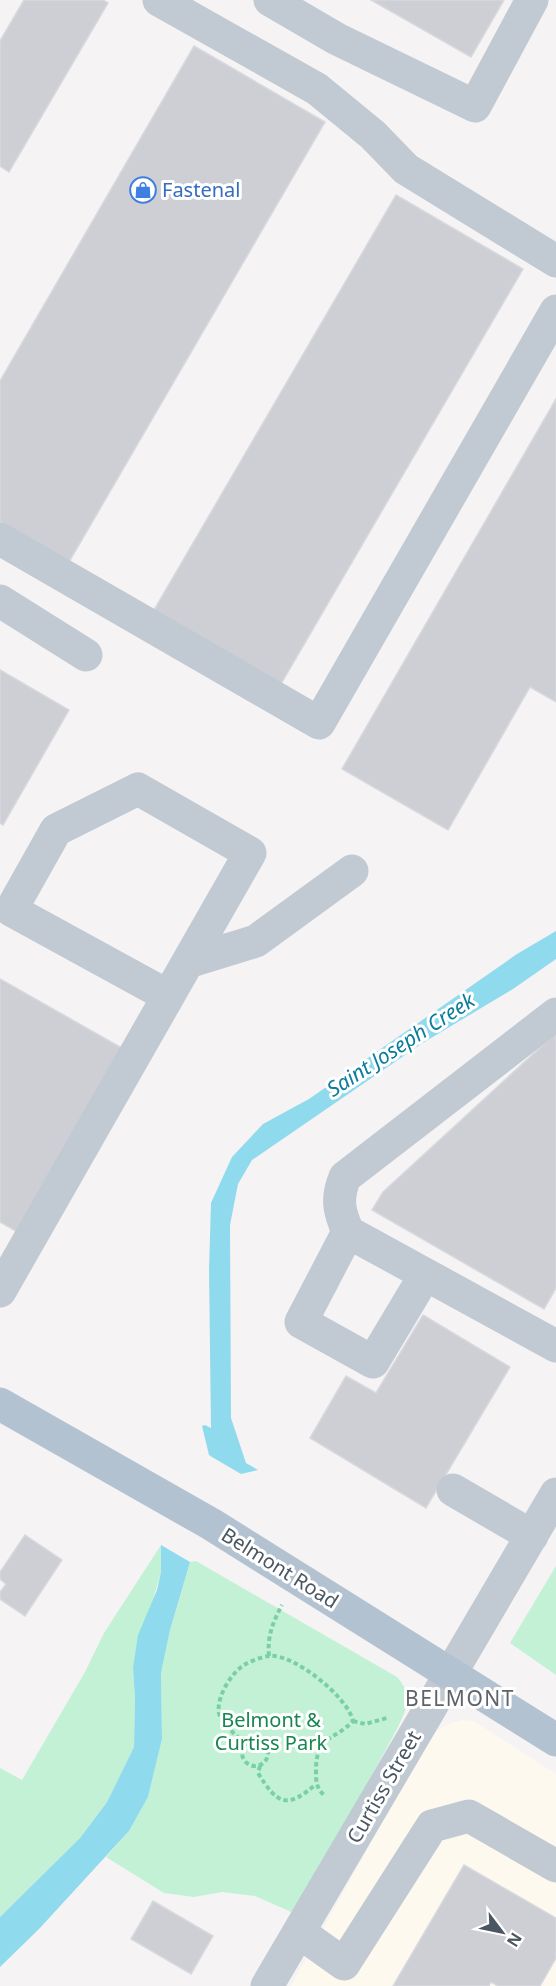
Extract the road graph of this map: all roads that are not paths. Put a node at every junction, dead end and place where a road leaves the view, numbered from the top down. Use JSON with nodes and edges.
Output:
{"nodes":[{"id":1,"x":159,"y":0,"type":"edge"},
{"id":2,"x":270,"y":0,"type":"edge"},
{"id":3,"x":532,"y":0,"type":"edge"},
{"id":4,"x":556,"y":261,"type":"edge"},
{"id":5,"x":556,"y":311,"type":"edge"},
{"id":6,"x":0,"y":538,"type":"edge"},
{"id":7,"x":0,"y":601,"type":"edge"},
{"id":8,"x":86,"y":655,"type":"dead end"},
{"id":9,"x":352,"y":872,"type":"dead end"},
{"id":10,"x":5,"y":915,"type":"edge"},
{"id":11,"x":188,"y":962,"type":"junction"},
{"id":12,"x":168,"y":996,"type":"junction"},
{"id":13,"x":556,"y":1014,"type":"edge"},
{"id":14,"x":348,"y":1232,"type":"junction"},
{"id":15,"x":425,"y":1275,"type":"junction"},
{"id":16,"x":0,"y":1291,"type":"edge"},
{"id":17,"x":556,"y":1346,"type":"edge"},
{"id":18,"x":0,"y":1404,"type":"edge"},
{"id":19,"x":453,"y":1490,"type":"dead end"},
{"id":20,"x":556,"y":1494,"type":"edge"},
{"id":21,"x":532,"y":1536,"type":"junction"},
{"id":22,"x":450,"y":1674,"type":"junction"},
{"id":23,"x":556,"y":1740,"type":"edge"},
{"id":24,"x":556,"y":1866,"type":"edge"},
{"id":25,"x":299,"y":1932,"type":"junction"},
{"id":26,"x":267,"y":1986,"type":"edge"}],
"edges":[{"from":1,"to":4,"type":"street"},
{"from":2,"to":3,"type":"street"},
{"from":5,"to":6,"type":"street"},
{"from":7,"to":8,"type":"street"},
{"from":9,"to":11,"type":"street"},
{"from":10,"to":11,"type":"street"},
{"from":10,"to":12,"type":"street"},
{"from":11,"to":12,"type":"street"},
{"from":12,"to":16,"type":"street"},
{"from":13,"to":14,"type":"street"},
{"from":14,"to":15,"type":"street"},
{"from":14,"to":15,"type":"street"},
{"from":15,"to":17,"type":"street"},
{"from":18,"to":22,"type":"main road","name":"Belmont Road"},
{"from":19,"to":21,"type":"street"},
{"from":20,"to":21,"type":"street","name":"Curtiss Street"},
{"from":21,"to":22,"type":"street","name":"Curtiss Street"},
{"from":22,"to":23,"type":"main road","name":"Belmont Road"},
{"from":22,"to":25,"type":"street","name":"Curtiss Street"},
{"from":24,"to":25,"type":"street"},
{"from":25,"to":26,"type":"street","name":"Curtiss Street"}]}
